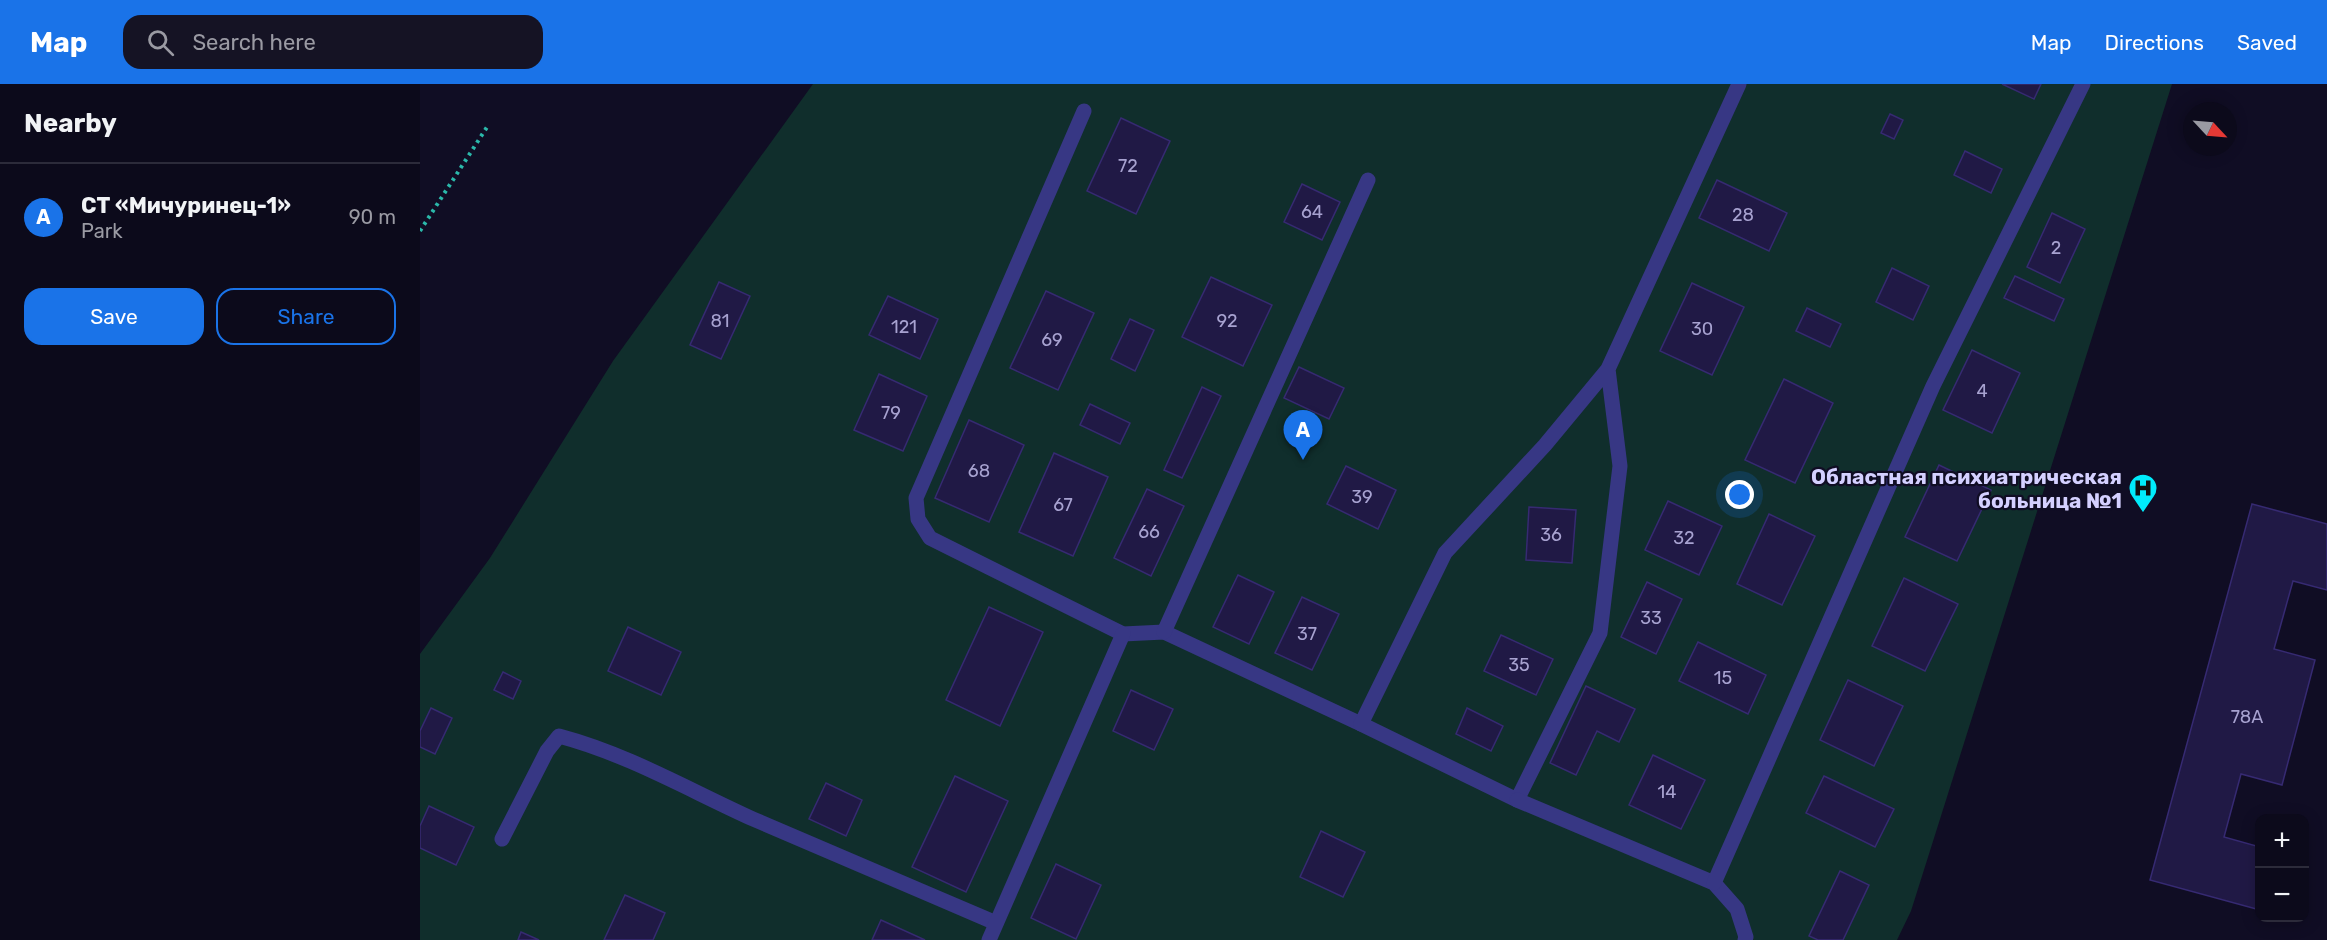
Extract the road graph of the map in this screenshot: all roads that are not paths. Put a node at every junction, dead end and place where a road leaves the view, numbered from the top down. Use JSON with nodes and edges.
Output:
{"nodes":[{"id":1,"x":1739,"y":84,"type":"edge"},
{"id":2,"x":2083,"y":84,"type":"edge"},
{"id":3,"x":1084,"y":111,"type":"dead end"},
{"id":4,"x":1368,"y":180,"type":"dead end"},
{"id":5,"x":1608,"y":369,"type":"junction"},
{"id":6,"x":1164,"y":632,"type":"junction"},
{"id":7,"x":1123,"y":634,"type":"junction"},
{"id":8,"x":1360,"y":724,"type":"junction"},
{"id":9,"x":1517,"y":800,"type":"junction"},
{"id":10,"x":502,"y":839,"type":"dead end"},
{"id":11,"x":1714,"y":883,"type":"junction"},
{"id":12,"x":996,"y":923,"type":"junction"},
{"id":13,"x":989,"y":940,"type":"edge"},
{"id":14,"x":1745,"y":940,"type":"edge"}],
"edges":[{"from":1,"to":5,"type":"lane"},
{"from":2,"to":11,"type":"lane"},
{"from":3,"to":7,"type":"lane"},
{"from":4,"to":6,"type":"lane"},
{"from":5,"to":8,"type":"lane"},
{"from":5,"to":9,"type":"lane"},
{"from":6,"to":7,"type":"lane"},
{"from":6,"to":8,"type":"lane"},
{"from":7,"to":12,"type":"lane"},
{"from":8,"to":9,"type":"lane"},
{"from":9,"to":11,"type":"lane"},
{"from":10,"to":12,"type":"lane"},
{"from":11,"to":14,"type":"lane"},
{"from":12,"to":13,"type":"lane"}]}
